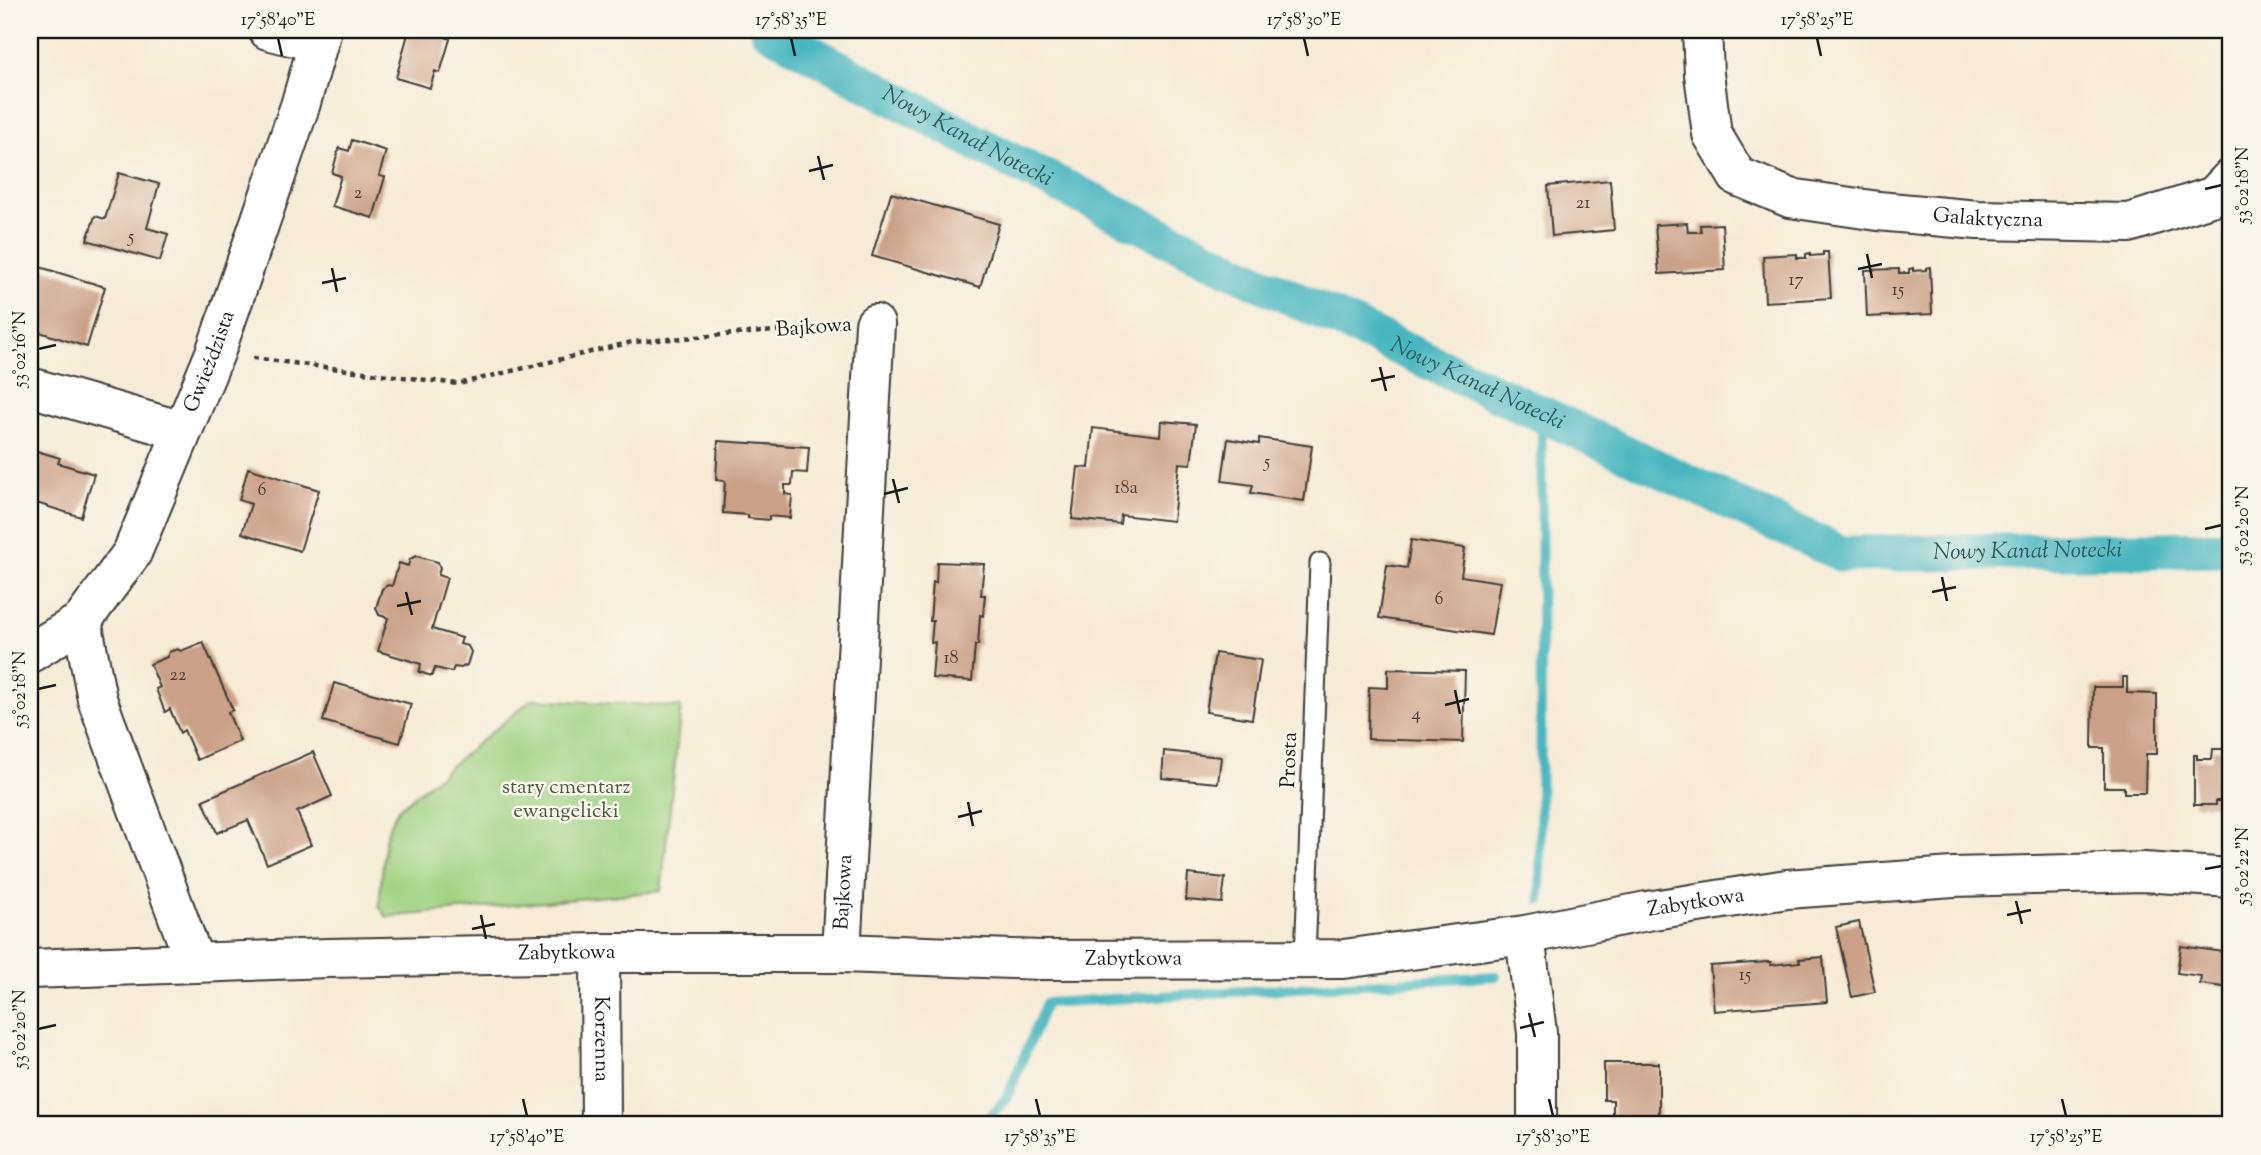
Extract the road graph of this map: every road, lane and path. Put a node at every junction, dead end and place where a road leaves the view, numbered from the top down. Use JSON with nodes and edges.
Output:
{"nodes":[{"id":1,"x":268,"y":30,"type":"edge"},
{"id":2,"x":1702,"y":30,"type":"edge"},
{"id":3,"x":320,"y":36,"type":"edge"},
{"id":4,"x":2231,"y":178,"type":"edge"},
{"id":5,"x":875,"y":324,"type":"joint"},
{"id":6,"x":215,"y":353,"type":"junction"},
{"id":7,"x":30,"y":387,"type":"edge"},
{"id":8,"x":182,"y":431,"type":"junction"},
{"id":9,"x":1320,"y":563,"type":"dead end"},
{"id":10,"x":82,"y":621,"type":"junction"},
{"id":11,"x":30,"y":653,"type":"edge"},
{"id":12,"x":2231,"y":878,"type":"edge"},
{"id":13,"x":1525,"y":935,"type":"junction"},
{"id":14,"x":600,"y":953,"type":"junction"},
{"id":15,"x":841,"y":953,"type":"junction"},
{"id":16,"x":1305,"y":958,"type":"junction"},
{"id":17,"x":195,"y":963,"type":"junction"},
{"id":18,"x":30,"y":969,"type":"edge"},
{"id":19,"x":601,"y":1125,"type":"edge"},
{"id":20,"x":1537,"y":1125,"type":"edge"}],
"edges":[{"from":1,"to":3,"type":"street"},
{"from":2,"to":4,"type":"street","name":"Galaktyczna"},
{"from":3,"to":6,"type":"street","name":"Gwieździsta"},
{"from":5,"to":6,"type":"path","name":"Bajkowa"},
{"from":5,"to":15,"type":"street","name":"Bajkowa"},
{"from":6,"to":8,"type":"street","name":"Gwieździsta"},
{"from":7,"to":8,"type":"street"},
{"from":8,"to":10,"type":"street","name":"Gwieździsta"},
{"from":9,"to":16,"type":"lane","name":"Prosta"},
{"from":10,"to":11,"type":"street","name":"Gwieździsta"},
{"from":10,"to":17,"type":"street"},
{"from":12,"to":13,"type":"street","name":"Zabytkowa"},
{"from":13,"to":16,"type":"street","name":"Zabytkowa"},
{"from":13,"to":20,"type":"street"},
{"from":14,"to":15,"type":"street","name":"Zabytkowa"},
{"from":14,"to":17,"type":"street","name":"Zabytkowa"},
{"from":14,"to":19,"type":"street","name":"Korzenna"},
{"from":15,"to":16,"type":"street","name":"Zabytkowa"},
{"from":17,"to":18,"type":"street","name":"Zabytkowa"}]}
